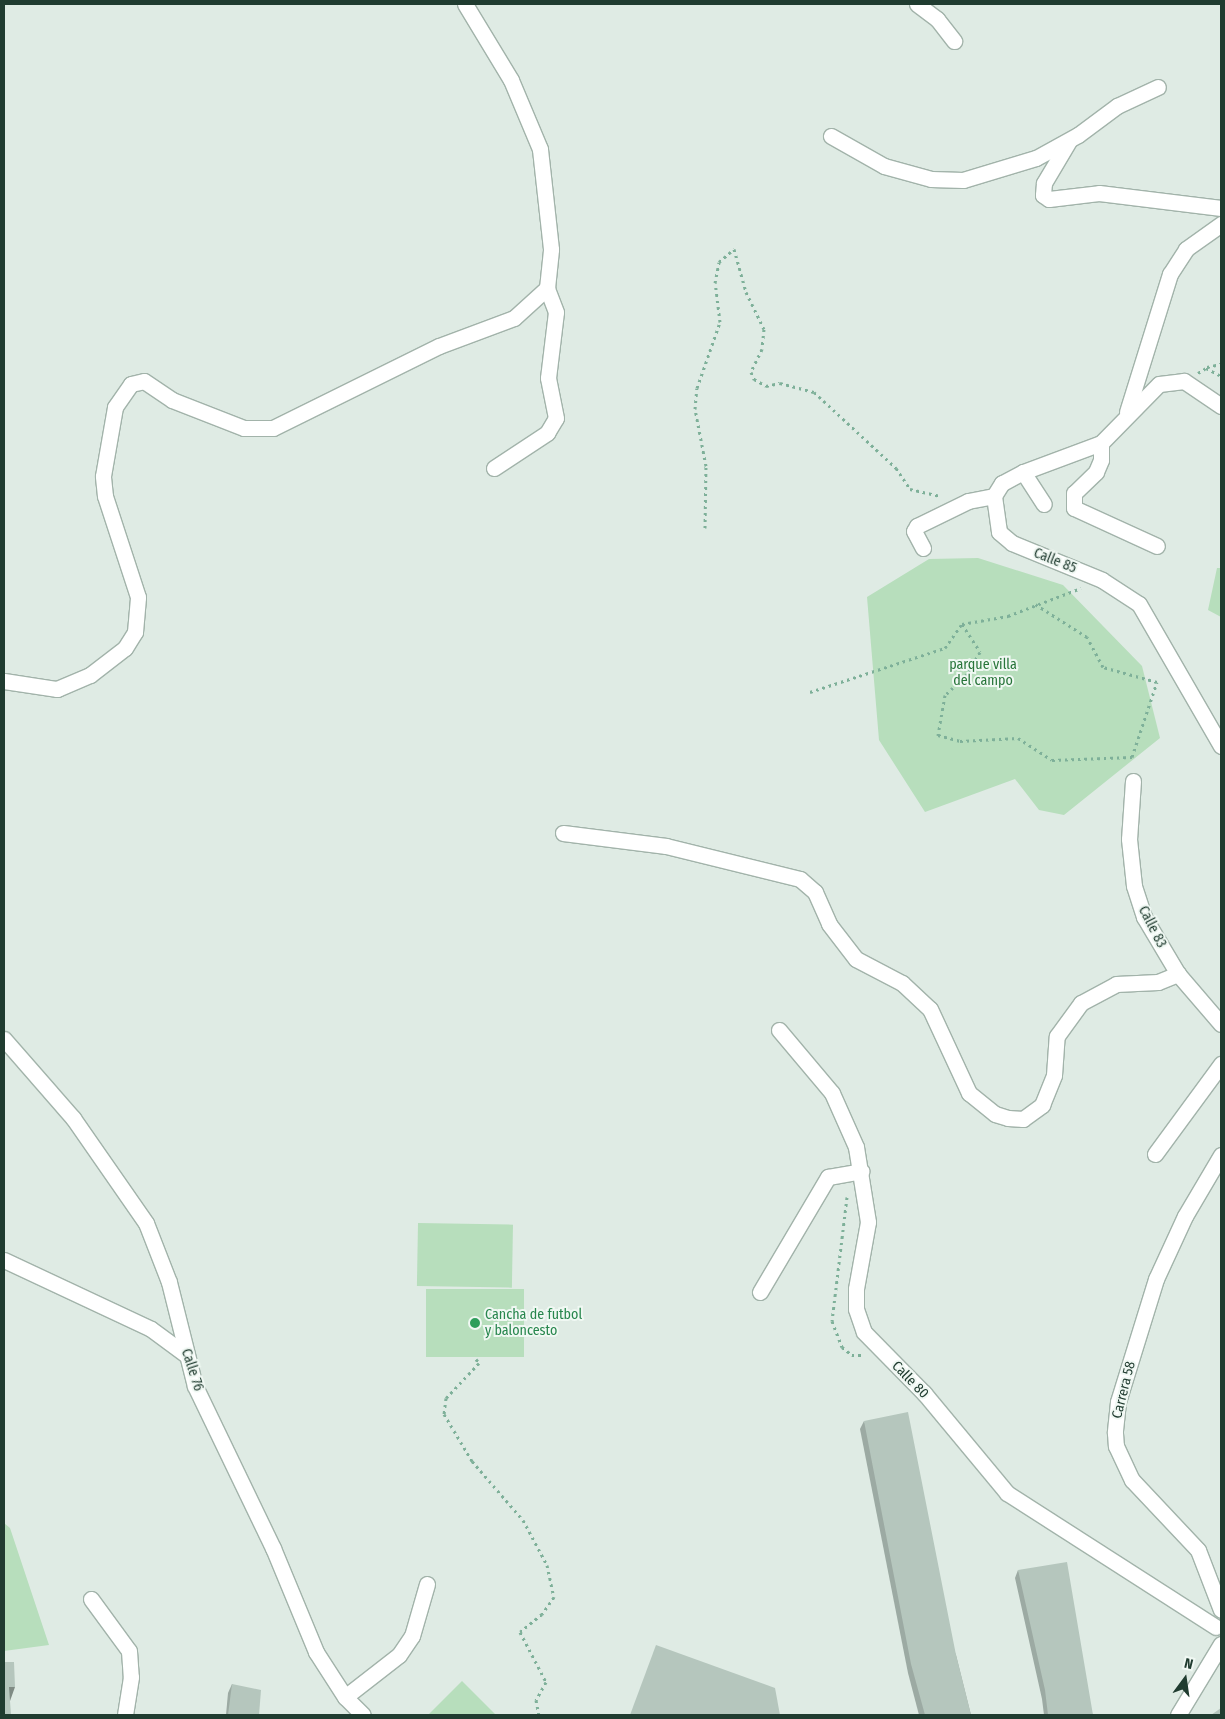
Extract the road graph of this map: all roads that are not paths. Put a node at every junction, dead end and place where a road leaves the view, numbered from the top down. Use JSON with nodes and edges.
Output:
{"nodes":[{"id":1,"x":465,"y":4,"type":"edge"},
{"id":2,"x":917,"y":4,"type":"edge"},
{"id":3,"x":954,"y":42,"type":"dead end"},
{"id":4,"x":1158,"y":87,"type":"dead end"},
{"id":5,"x":831,"y":136,"type":"dead end"},
{"id":6,"x":1069,"y":141,"type":"junction"},
{"id":7,"x":1221,"y":208,"type":"edge"},
{"id":8,"x":1221,"y":224,"type":"edge"},
{"id":9,"x":546,"y":288,"type":"junction"},
{"id":10,"x":1221,"y":406,"type":"edge"},
{"id":11,"x":1126,"y":416,"type":"junction"},
{"id":12,"x":1101,"y":443,"type":"junction"},
{"id":13,"x":494,"y":468,"type":"dead end"},
{"id":14,"x":1023,"y":472,"type":"junction"},
{"id":15,"x":994,"y":496,"type":"junction"},
{"id":16,"x":1044,"y":504,"type":"dead end"},
{"id":17,"x":1157,"y":546,"type":"dead end"},
{"id":18,"x":923,"y":548,"type":"dead end"},
{"id":19,"x":4,"y":681,"type":"edge"},
{"id":20,"x":1221,"y":746,"type":"edge"},
{"id":21,"x":1133,"y":781,"type":"dead end"},
{"id":22,"x":563,"y":833,"type":"dead end"},
{"id":23,"x":1178,"y":974,"type":"junction"},
{"id":24,"x":1215,"y":1002,"type":"edge"},
{"id":25,"x":1221,"y":1024,"type":"edge"},
{"id":26,"x":779,"y":1030,"type":"dead end"},
{"id":27,"x":4,"y":1039,"type":"edge"},
{"id":28,"x":1221,"y":1064,"type":"edge"},
{"id":29,"x":1155,"y":1154,"type":"dead end"},
{"id":30,"x":1221,"y":1154,"type":"edge"},
{"id":31,"x":861,"y":1171,"type":"junction"},
{"id":32,"x":4,"y":1260,"type":"edge"},
{"id":33,"x":760,"y":1292,"type":"dead end"},
{"id":34,"x":185,"y":1354,"type":"junction"},
{"id":35,"x":427,"y":1584,"type":"dead end"},
{"id":36,"x":91,"y":1599,"type":"dead end"},
{"id":37,"x":1221,"y":1610,"type":"edge"},
{"id":38,"x":1218,"y":1623,"type":"edge"},
{"id":39,"x":1221,"y":1644,"type":"edge"},
{"id":40,"x":345,"y":1698,"type":"junction"},
{"id":41,"x":125,"y":1715,"type":"edge"},
{"id":42,"x":363,"y":1715,"type":"edge"},
{"id":43,"x":1178,"y":1715,"type":"edge"}],
"edges":[{"from":1,"to":9,"type":"street"},
{"from":2,"to":3,"type":"street"},
{"from":4,"to":6,"type":"street"},
{"from":5,"to":6,"type":"street"},
{"from":6,"to":7,"type":"street"},
{"from":8,"to":11,"type":"street"},
{"from":9,"to":13,"type":"street"},
{"from":9,"to":19,"type":"street"},
{"from":10,"to":11,"type":"street"},
{"from":11,"to":12,"type":"street"},
{"from":12,"to":14,"type":"street"},
{"from":12,"to":17,"type":"street"},
{"from":14,"to":15,"type":"street"},
{"from":14,"to":16,"type":"street"},
{"from":15,"to":18,"type":"street"},
{"from":15,"to":20,"type":"street","name":"Calle 85"},
{"from":21,"to":23,"type":"street","name":"Calle 83"},
{"from":22,"to":23,"type":"street"},
{"from":23,"to":24,"type":"street","name":"Calle 83"},
{"from":24,"to":25,"type":"street","name":"Calle 83"},
{"from":26,"to":31,"type":"street","name":"Calle 80"},
{"from":27,"to":34,"type":"street","name":"Calle 76"},
{"from":28,"to":29,"type":"street"},
{"from":30,"to":37,"type":"street","name":"Carrera 58"},
{"from":31,"to":33,"type":"street"},
{"from":31,"to":38,"type":"street","name":"Calle 80"},
{"from":32,"to":34,"type":"street"},
{"from":34,"to":40,"type":"street","name":"Calle 76"},
{"from":35,"to":40,"type":"street"},
{"from":36,"to":41,"type":"street"},
{"from":38,"to":39,"type":"street"},
{"from":39,"to":43,"type":"street"},
{"from":40,"to":42,"type":"street","name":"Calle 76"}]}
